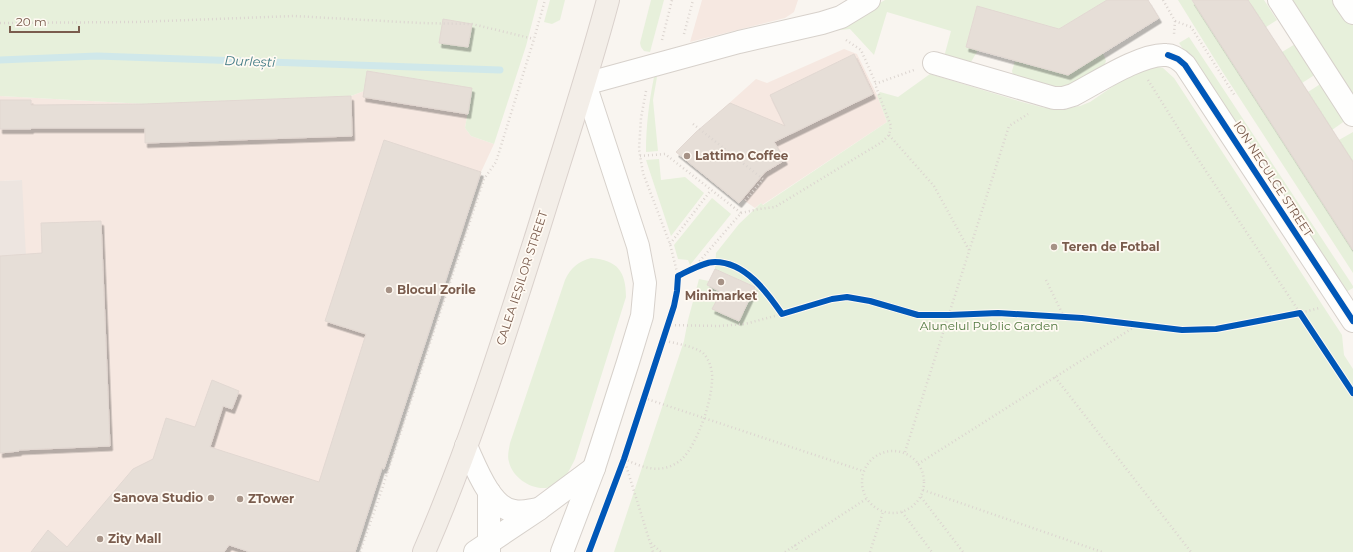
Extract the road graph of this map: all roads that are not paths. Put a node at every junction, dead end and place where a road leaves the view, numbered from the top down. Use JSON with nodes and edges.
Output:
{"nodes":[{"id":1,"x":608,"y":0,"type":"edge"},
{"id":2,"x":869,"y":0,"type":"edge"},
{"id":3,"x":1279,"y":0,"type":"edge"},
{"id":4,"x":1344,"y":0,"type":"edge"},
{"id":5,"x":1353,"y":13,"type":"edge"},
{"id":6,"x":934,"y":63,"type":"road end"},
{"id":7,"x":585,"y":84,"type":"junction"},
{"id":8,"x":1349,"y":101,"type":"edge"},
{"id":9,"x":1350,"y":311,"type":"edge"},
{"id":10,"x":466,"y":446,"type":"junction"},
{"id":11,"x":594,"y":468,"type":"junction"},
{"id":12,"x":489,"y":492,"type":"junction"},
{"id":13,"x":539,"y":509,"type":"junction"},
{"id":14,"x":484,"y":549,"type":"edge"},
{"id":15,"x":424,"y":552,"type":"edge"},
{"id":16,"x":562,"y":552,"type":"edge"}],
"edges":[{"from":1,"to":7,"type":"main road","name":"CALEA IEȘILOR STREET"},
{"from":2,"to":7,"type":"street"},
{"from":3,"to":8,"type":"street"},
{"from":4,"to":5,"type":"street"},
{"from":6,"to":9,"type":"street","name":"ION NECULCE STREET"},
{"from":7,"to":10,"type":"main road","name":"CALEA IEȘILOR STREET"},
{"from":7,"to":11,"type":"street"},
{"from":10,"to":12,"type":"street"},
{"from":10,"to":15,"type":"main road","name":"CALEA IEȘILOR STREET"},
{"from":11,"to":13,"type":"street"},
{"from":11,"to":16,"type":"street"},
{"from":12,"to":13,"type":"street"},
{"from":12,"to":14,"type":"street"},
{"from":13,"to":14,"type":"street"}]}
